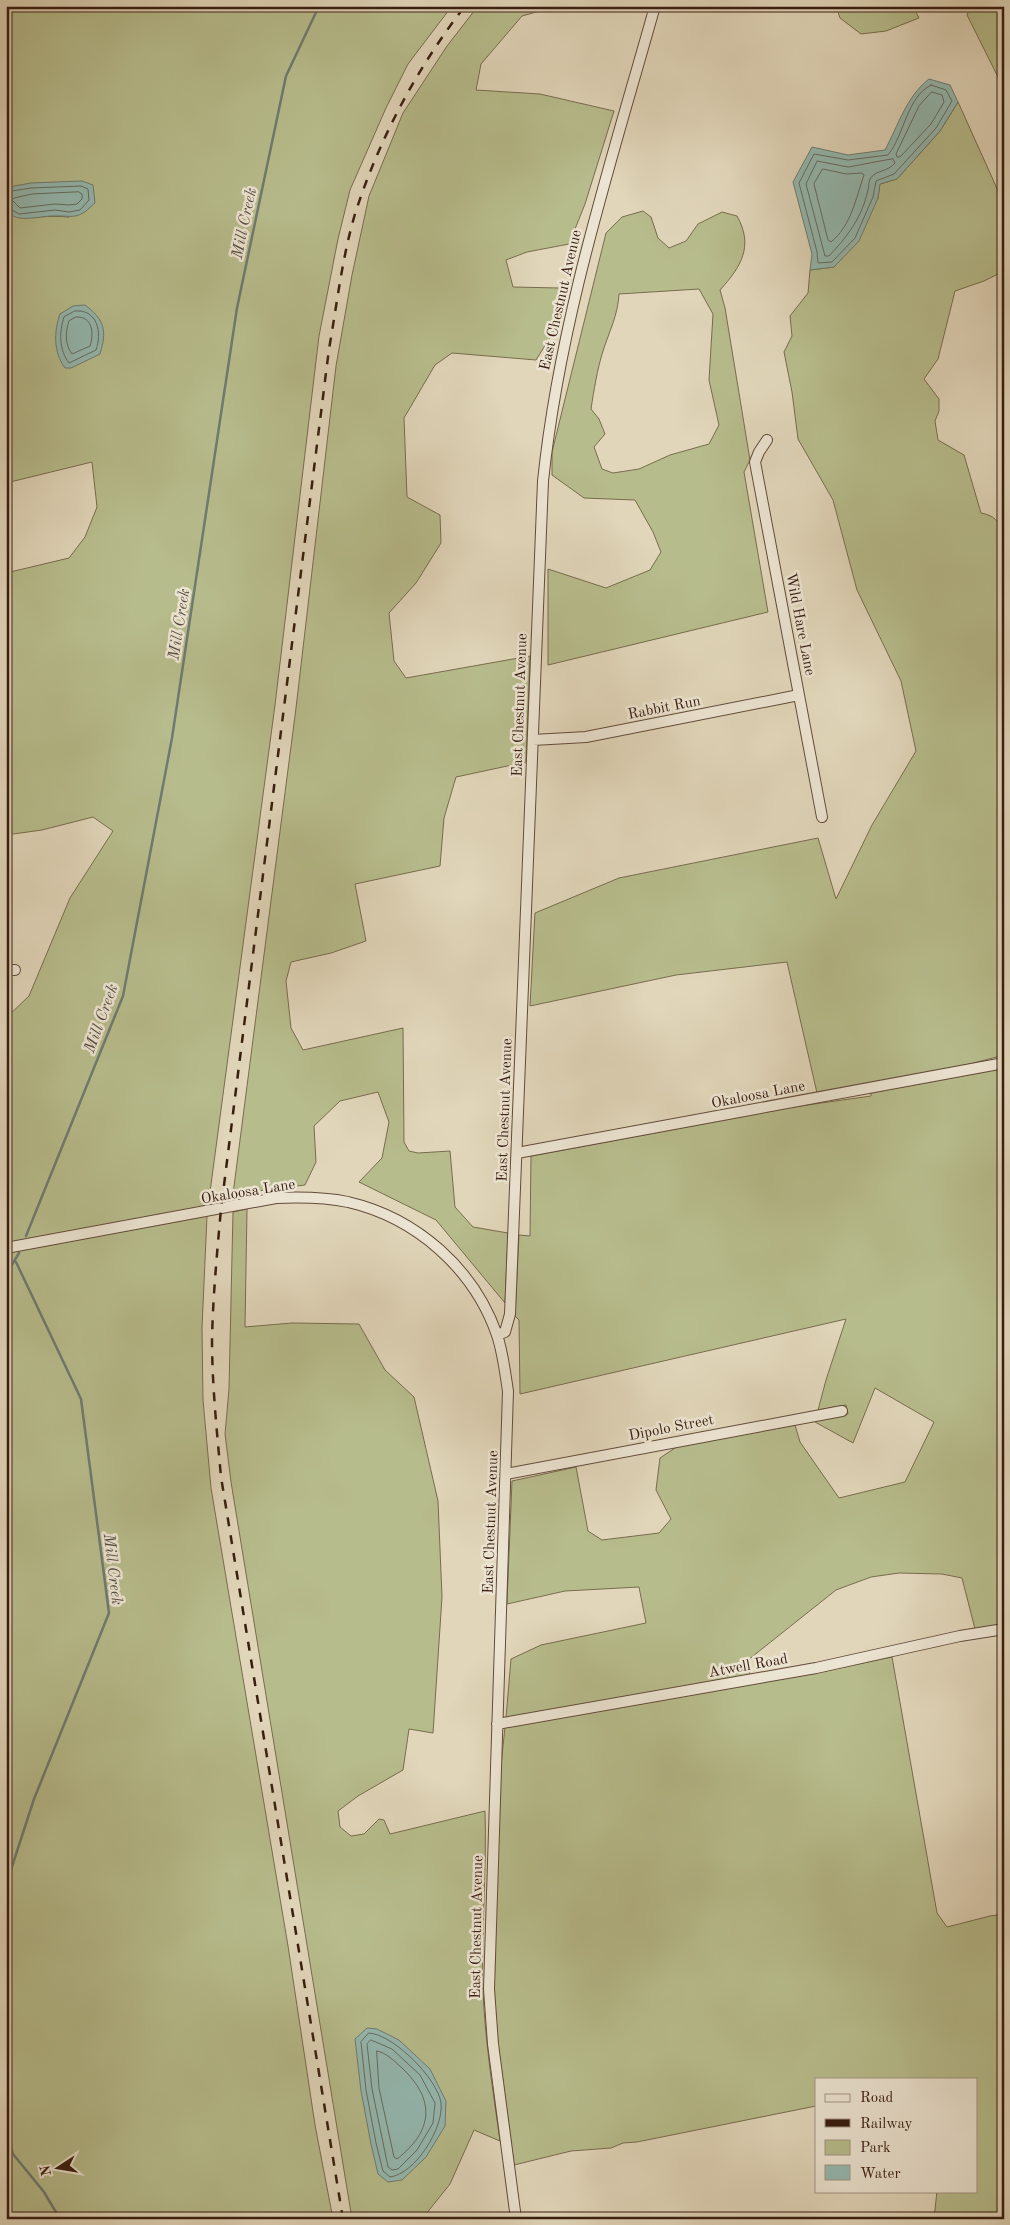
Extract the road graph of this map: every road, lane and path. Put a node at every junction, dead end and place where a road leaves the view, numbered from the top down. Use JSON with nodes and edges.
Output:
{"nodes":[{"id":1,"x":655,"y":6,"type":"edge"},
{"id":2,"x":768,"y":440,"type":"dead end"},
{"id":3,"x":800,"y":695,"type":"junction"},
{"id":4,"x":533,"y":740,"type":"junction"},
{"id":5,"x":822,"y":817,"type":"dead end"},
{"id":6,"x":1004,"y":1063,"type":"edge"},
{"id":7,"x":517,"y":1153,"type":"junction"},
{"id":8,"x":6,"y":1248,"type":"edge"},
{"id":9,"x":497,"y":1335,"type":"junction"},
{"id":10,"x":842,"y":1411,"type":"dead end"},
{"id":11,"x":506,"y":1474,"type":"junction"},
{"id":12,"x":1004,"y":1629,"type":"edge"},
{"id":13,"x":496,"y":1724,"type":"junction"},
{"id":14,"x":516,"y":2219,"type":"edge"}],
"edges":[{"from":1,"to":4,"type":"street","name":"East Chestnut Avenue"},
{"from":2,"to":3,"type":"street","name":"Wild Hare Lane"},
{"from":3,"to":4,"type":"street","name":"Rabbit Run"},
{"from":3,"to":5,"type":"street","name":"Wild Hare Lane"},
{"from":4,"to":7,"type":"street","name":"East Chestnut Avenue"},
{"from":6,"to":7,"type":"street","name":"Okaloosa Lane"},
{"from":7,"to":9,"type":"street","name":"East Chestnut Avenue"},
{"from":8,"to":9,"type":"street","name":"Okaloosa Lane"},
{"from":9,"to":11,"type":"street","name":"East Chestnut Avenue"},
{"from":10,"to":11,"type":"street","name":"Dipolo Street"},
{"from":11,"to":13,"type":"street","name":"East Chestnut Avenue"},
{"from":12,"to":13,"type":"street","name":"Atwell Road"},
{"from":13,"to":14,"type":"street","name":"East Chestnut Avenue"}]}
